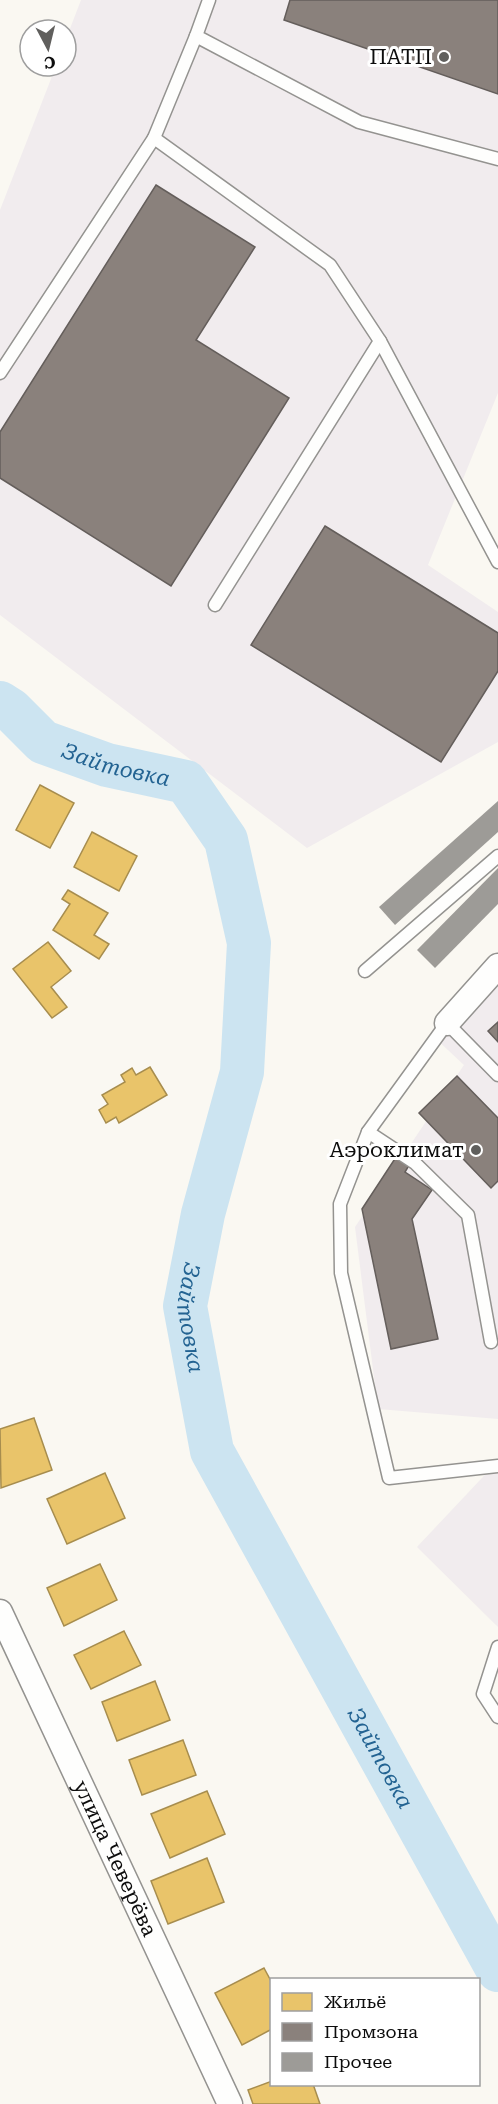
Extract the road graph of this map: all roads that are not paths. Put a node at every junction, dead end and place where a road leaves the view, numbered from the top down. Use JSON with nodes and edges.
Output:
{"nodes":[{"id":1,"x":209,"y":0,"type":"edge"},
{"id":2,"x":196,"y":36,"type":"junction"},
{"id":3,"x":154,"y":138,"type":"junction"},
{"id":4,"x":498,"y":159,"type":"edge"},
{"id":5,"x":380,"y":341,"type":"junction"},
{"id":6,"x":0,"y":374,"type":"edge"},
{"id":7,"x":498,"y":562,"type":"edge"},
{"id":8,"x":215,"y":605,"type":"dead end"},
{"id":9,"x":498,"y":856,"type":"edge"},
{"id":10,"x":498,"y":966,"type":"edge"},
{"id":11,"x":365,"y":971,"type":"dead end"},
{"id":12,"x":447,"y":1023,"type":"junction"},
{"id":13,"x":498,"y":1075,"type":"edge"},
{"id":14,"x":369,"y":1132,"type":"junction"},
{"id":15,"x":491,"y":1342,"type":"dead end"},
{"id":16,"x":498,"y":1466,"type":"edge"},
{"id":17,"x":0,"y":1612,"type":"edge"},
{"id":18,"x":498,"y":1647,"type":"edge"},
{"id":19,"x":498,"y":1717,"type":"edge"},
{"id":20,"x":230,"y":2104,"type":"edge"}],
"edges":[{"from":1,"to":2,"type":"lane"},
{"from":2,"to":3,"type":"lane"},
{"from":2,"to":4,"type":"lane"},
{"from":3,"to":5,"type":"lane"},
{"from":3,"to":6,"type":"lane"},
{"from":5,"to":7,"type":"lane"},
{"from":5,"to":8,"type":"lane"},
{"from":9,"to":11,"type":"lane"},
{"from":10,"to":12,"type":"street"},
{"from":12,"to":13,"type":"lane"},
{"from":12,"to":14,"type":"lane"},
{"from":14,"to":15,"type":"lane"},
{"from":14,"to":16,"type":"lane"},
{"from":17,"to":20,"type":"street","name":"улица Чеверёва"},
{"from":18,"to":19,"type":"lane"}]}
